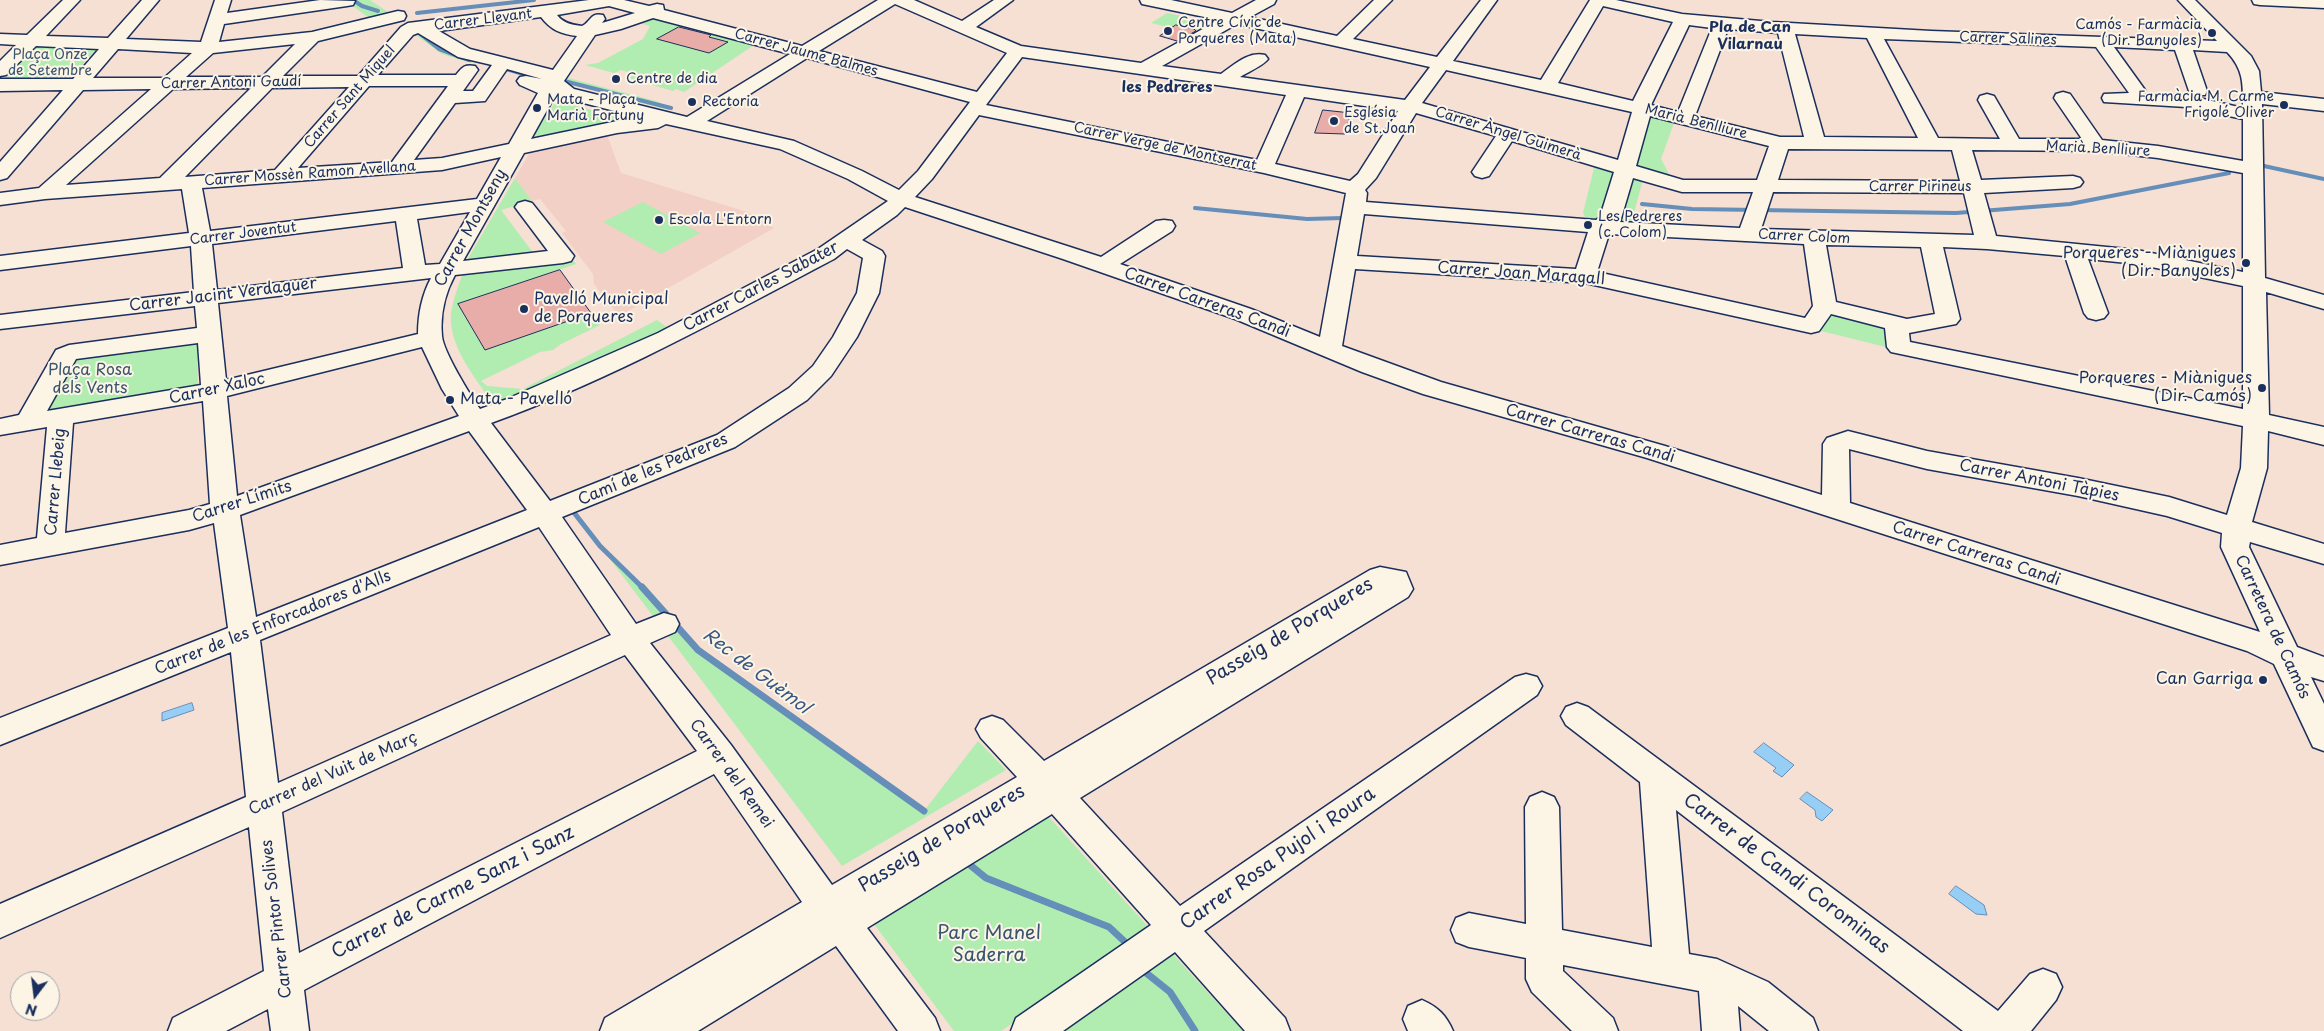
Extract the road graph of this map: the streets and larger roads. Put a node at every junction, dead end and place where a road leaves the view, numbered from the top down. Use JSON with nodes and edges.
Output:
{"nodes":[{"id":1,"x":72,"y":0,"type":"edge"},
{"id":2,"x":151,"y":0,"type":"edge"},
{"id":3,"x":223,"y":0,"type":"edge"},
{"id":4,"x":676,"y":0,"type":"edge"},
{"id":5,"x":890,"y":0,"type":"edge"},
{"id":6,"x":900,"y":0,"type":"edge"},
{"id":7,"x":1006,"y":0,"type":"edge"},
{"id":8,"x":1148,"y":0,"type":"edge"},
{"id":9,"x":1215,"y":0,"type":"edge"},
{"id":10,"x":1268,"y":0,"type":"edge"},
{"id":11,"x":1357,"y":0,"type":"edge"},
{"id":12,"x":1489,"y":0,"type":"edge"},
{"id":13,"x":1598,"y":0,"type":"edge"},
{"id":14,"x":2186,"y":0,"type":"edge"},
{"id":15,"x":2260,"y":0,"type":"edge"},
{"id":16,"x":347,"y":1,"type":"edge"},
{"id":17,"x":609,"y":1,"type":"edge"},
{"id":18,"x":1381,"y":3,"type":"edge"},
{"id":19,"x":2316,"y":3,"type":"edge"},
{"id":20,"x":1196,"y":11,"type":"junction"},
{"id":21,"x":546,"y":12,"type":"junction"},
{"id":22,"x":652,"y":12,"type":"junction"},
{"id":23,"x":2324,"y":17,"type":"edge"},
{"id":24,"x":1684,"y":18,"type":"junction"},
{"id":25,"x":1234,"y":19,"type":"junction"},
{"id":26,"x":217,"y":20,"type":"junction"},
{"id":27,"x":406,"y":21,"type":"junction"},
{"id":28,"x":594,"y":23,"type":"junction"},
{"id":29,"x":1722,"y":23,"type":"junction"},
{"id":30,"x":964,"y":27,"type":"junction"},
{"id":31,"x":1785,"y":28,"type":"junction"},
{"id":32,"x":1873,"y":34,"type":"junction"},
{"id":33,"x":312,"y":37,"type":"junction"},
{"id":34,"x":0,"y":39,"type":"edge"},
{"id":35,"x":32,"y":41,"type":"junction"},
{"id":36,"x":1341,"y":41,"type":"junction"},
{"id":37,"x":2102,"y":42,"type":"junction"},
{"id":38,"x":111,"y":44,"type":"junction"},
{"id":39,"x":2182,"y":45,"type":"junction"},
{"id":40,"x":2233,"y":47,"type":"junction"},
{"id":41,"x":208,"y":48,"type":"junction"},
{"id":42,"x":1017,"y":51,"type":"junction"},
{"id":43,"x":806,"y":54,"type":"junction"},
{"id":44,"x":1259,"y":59,"type":"dead end"},
{"id":45,"x":1443,"y":63,"type":"junction"},
{"id":46,"x":471,"y":68,"type":"junction"},
{"id":47,"x":1144,"y":68,"type":"junction"},
{"id":48,"x":496,"y":72,"type":"junction"},
{"id":49,"x":1223,"y":81,"type":"junction"},
{"id":50,"x":1,"y":82,"type":"edge"},
{"id":51,"x":364,"y":82,"type":"junction"},
{"id":52,"x":265,"y":83,"type":"junction"},
{"id":53,"x":76,"y":84,"type":"junction"},
{"id":54,"x":168,"y":84,"type":"junction"},
{"id":55,"x":1547,"y":86,"type":"junction"},
{"id":56,"x":548,"y":87,"type":"junction"},
{"id":57,"x":2136,"y":90,"type":"dead end"},
{"id":58,"x":2198,"y":90,"type":"dead end"},
{"id":59,"x":1297,"y":91,"type":"junction"},
{"id":60,"x":449,"y":97,"type":"junction"},
{"id":61,"x":2063,"y":98,"type":"dead end"},
{"id":62,"x":2111,"y":98,"type":"dead end"},
{"id":63,"x":1987,"y":100,"type":"dead end"},
{"id":64,"x":979,"y":104,"type":"junction"},
{"id":65,"x":2324,"y":105,"type":"edge"},
{"id":66,"x":2251,"y":106,"type":"junction"},
{"id":67,"x":1410,"y":107,"type":"junction"},
{"id":68,"x":1644,"y":108,"type":"junction"},
{"id":69,"x":638,"y":111,"type":"junction"},
{"id":70,"x":1685,"y":118,"type":"junction"},
{"id":71,"x":690,"y":123,"type":"junction"},
{"id":72,"x":617,"y":127,"type":"junction"},
{"id":73,"x":1508,"y":134,"type":"junction"},
{"id":74,"x":1780,"y":143,"type":"junction"},
{"id":75,"x":1816,"y":144,"type":"junction"},
{"id":76,"x":1931,"y":144,"type":"junction"},
{"id":77,"x":1961,"y":144,"type":"junction"},
{"id":78,"x":2013,"y":145,"type":"junction"},
{"id":79,"x":2096,"y":146,"type":"junction"},
{"id":80,"x":516,"y":148,"type":"junction"},
{"id":81,"x":398,"y":168,"type":"junction"},
{"id":82,"x":1264,"y":168,"type":"junction"},
{"id":83,"x":2252,"y":169,"type":"junction"},
{"id":84,"x":1626,"y":170,"type":"junction"},
{"id":85,"x":1482,"y":172,"type":"dead end"},
{"id":86,"x":0,"y":174,"type":"edge"},
{"id":87,"x":281,"y":176,"type":"junction"},
{"id":88,"x":2073,"y":182,"type":"dead end"},
{"id":89,"x":190,"y":183,"type":"junction"},
{"id":90,"x":165,"y":185,"type":"junction"},
{"id":91,"x":1766,"y":187,"type":"junction"},
{"id":92,"x":1972,"y":187,"type":"junction"},
{"id":93,"x":46,"y":193,"type":"junction"},
{"id":94,"x":1354,"y":198,"type":"junction"},
{"id":95,"x":0,"y":199,"type":"edge"},
{"id":96,"x":900,"y":199,"type":"junction"},
{"id":97,"x":485,"y":204,"type":"junction"},
{"id":98,"x":524,"y":207,"type":"dead end"},
{"id":99,"x":405,"y":213,"type":"junction"},
{"id":100,"x":1164,"y":226,"type":"dead end"},
{"id":101,"x":1600,"y":227,"type":"junction"},
{"id":102,"x":1750,"y":234,"type":"junction"},
{"id":103,"x":1814,"y":238,"type":"junction"},
{"id":104,"x":201,"y":239,"type":"junction"},
{"id":105,"x":847,"y":240,"type":"junction"},
{"id":106,"x":1931,"y":241,"type":"junction"},
{"id":107,"x":1987,"y":242,"type":"junction"},
{"id":108,"x":2074,"y":251,"type":"junction"},
{"id":109,"x":1345,"y":262,"type":"junction"},
{"id":110,"x":0,"y":263,"type":"edge"},
{"id":111,"x":1103,"y":265,"type":"junction"},
{"id":112,"x":447,"y":269,"type":"junction"},
{"id":113,"x":414,"y":272,"type":"junction"},
{"id":114,"x":1585,"y":276,"type":"junction"},
{"id":115,"x":2253,"y":281,"type":"junction"},
{"id":116,"x":206,"y":298,"type":"junction"},
{"id":117,"x":2324,"y":302,"type":"edge"},
{"id":118,"x":1825,"y":306,"type":"junction"},
{"id":119,"x":2096,"y":313,"type":"dead end"},
{"id":120,"x":0,"y":322,"type":"edge"},
{"id":121,"x":1896,"y":323,"type":"junction"},
{"id":122,"x":210,"y":334,"type":"junction"},
{"id":123,"x":430,"y":338,"type":"junction"},
{"id":124,"x":1330,"y":349,"type":"junction"},
{"id":125,"x":214,"y":391,"type":"junction"},
{"id":126,"x":62,"y":418,"type":"junction"},
{"id":127,"x":475,"y":419,"type":"junction"},
{"id":128,"x":2256,"y":420,"type":"junction"},
{"id":129,"x":28,"y":422,"type":"junction"},
{"id":130,"x":0,"y":427,"type":"edge"},
{"id":131,"x":2324,"y":436,"type":"edge"},
{"id":132,"x":225,"y":510,"type":"junction"},
{"id":133,"x":1836,"y":510,"type":"junction"},
{"id":134,"x":546,"y":515,"type":"junction"},
{"id":135,"x":2237,"y":527,"type":"junction"},
{"id":136,"x":50,"y":546,"type":"junction"},
{"id":137,"x":2324,"y":554,"type":"edge"},
{"id":138,"x":0,"y":555,"type":"edge"},
{"id":139,"x":664,"y":624,"type":"dead end"},
{"id":140,"x":244,"y":634,"type":"junction"},
{"id":141,"x":630,"y":639,"type":"junction"},
{"id":142,"x":2284,"y":655,"type":"junction"},
{"id":143,"x":2324,"y":668,"type":"edge"},
{"id":144,"x":1526,"y":686,"type":"dead end"},
{"id":145,"x":1577,"y":716,"type":"dead end"},
{"id":146,"x":992,"y":729,"type":"dead end"},
{"id":147,"x":0,"y":732,"type":"edge"},
{"id":148,"x":2324,"y":738,"type":"edge"},
{"id":149,"x":719,"y":755,"type":"junction"},
{"id":150,"x":1656,"y":776,"type":"junction"},
{"id":151,"x":1048,"y":787,"type":"junction"},
{"id":152,"x":263,"y":805,"type":"junction"},
{"id":153,"x":1542,"y":807,"type":"dead end"},
{"id":154,"x":834,"y":915,"type":"junction"},
{"id":155,"x":0,"y":921,"type":"edge"},
{"id":156,"x":1178,"y":929,"type":"junction"},
{"id":157,"x":1469,"y":930,"type":"dead end"},
{"id":158,"x":1543,"y":944,"type":"junction"},
{"id":159,"x":1672,"y":968,"type":"junction"},
{"id":160,"x":1717,"y":977,"type":"junction"},
{"id":161,"x":284,"y":981,"type":"junction"},
{"id":162,"x":2042,"y":987,"type":"dead end"},
{"id":163,"x":187,"y":1031,"type":"edge"},
{"id":164,"x":290,"y":1031,"type":"edge"},
{"id":165,"x":620,"y":1031,"type":"edge"},
{"id":166,"x":662,"y":1031,"type":"edge"},
{"id":167,"x":921,"y":1031,"type":"edge"},
{"id":168,"x":1030,"y":1031,"type":"edge"},
{"id":169,"x":1271,"y":1031,"type":"edge"},
{"id":170,"x":1599,"y":1031,"type":"edge"},
{"id":171,"x":1721,"y":1031,"type":"edge"},
{"id":172,"x":1799,"y":1031,"type":"edge"},
{"id":173,"x":1994,"y":1031,"type":"edge"},
{"id":174,"x":2006,"y":1031,"type":"edge"}],
"edges":[{"from":1,"to":35,"type":"street"},
{"from":2,"to":38,"type":"street"},
{"from":3,"to":26,"type":"street"},
{"from":4,"to":22,"type":"street"},
{"from":5,"to":43,"type":"street"},
{"from":6,"to":30,"type":"street","name":"Carrer Àngel Guimerà"},
{"from":7,"to":30,"type":"street"},
{"from":8,"to":20,"type":"street","name":"Marià Benlliure"},
{"from":9,"to":20,"type":"street"},
{"from":10,"to":25,"type":"street"},
{"from":11,"to":18,"type":"street"},
{"from":12,"to":45,"type":"street"},
{"from":13,"to":24,"type":"street","name":"Carrer Salines"},
{"from":13,"to":55,"type":"street"},
{"from":14,"to":40,"type":"street","name":"Carretera de Camós"},
{"from":15,"to":19,"type":"street"},
{"from":16,"to":26,"type":"street"},
{"from":17,"to":21,"type":"street","name":"Carrer Llevant"},
{"from":17,"to":22,"type":"street","name":"Carrer Jaume Balmes"},
{"from":17,"to":28,"type":"street","name":"Carrer Montseny"},
{"from":18,"to":36,"type":"street"},
{"from":19,"to":23,"type":"street"},
{"from":20,"to":25,"type":"street","name":"Marià Benlliure"},
{"from":21,"to":27,"type":"street","name":"Carrer Llevant"},
{"from":21,"to":28,"type":"street"},
{"from":22,"to":28,"type":"street"},
{"from":22,"to":43,"type":"street","name":"Carrer Jaume Balmes"},
{"from":24,"to":29,"type":"street","name":"Carrer Salines"},
{"from":24,"to":68,"type":"street"},
{"from":25,"to":36,"type":"street","name":"Marià Benlliure"},
{"from":25,"to":47,"type":"street"},
{"from":26,"to":41,"type":"street"},
{"from":27,"to":33,"type":"street","name":"Carrer Llevant"},
{"from":27,"to":46,"type":"street"},
{"from":27,"to":51,"type":"street","name":"Carrer Sant Miquel"},
{"from":28,"to":56,"type":"street","name":"Carrer Montseny"},
{"from":29,"to":31,"type":"street","name":"Carrer Salines"},
{"from":29,"to":70,"type":"street"},
{"from":30,"to":42,"type":"street","name":"Carrer Àngel Guimerà"},
{"from":31,"to":32,"type":"street","name":"Carrer Salines"},
{"from":31,"to":75,"type":"street"},
{"from":32,"to":37,"type":"street","name":"Carrer Salines"},
{"from":32,"to":76,"type":"street"},
{"from":33,"to":41,"type":"street","name":"Carrer Llevant"},
{"from":33,"to":52,"type":"street"},
{"from":34,"to":35,"type":"street","name":"Carrer Llevant"},
{"from":35,"to":38,"type":"street","name":"Carrer Llevant"},
{"from":35,"to":50,"type":"street"},
{"from":36,"to":45,"type":"street","name":"Marià Benlliure"},
{"from":37,"to":39,"type":"street","name":"Carrer Salines"},
{"from":37,"to":57,"type":"street"},
{"from":38,"to":41,"type":"street","name":"Carrer Llevant"},
{"from":38,"to":53,"type":"street"},
{"from":39,"to":40,"type":"street","name":"Carrer Salines"},
{"from":39,"to":58,"type":"street"},
{"from":40,"to":66,"type":"street","name":"Carretera de Camós"},
{"from":41,"to":54,"type":"street"},
{"from":42,"to":47,"type":"street","name":"Carrer Àngel Guimerà"},
{"from":42,"to":64,"type":"street","name":"Carrer Carles Sabater"},
{"from":43,"to":64,"type":"street","name":"Carrer Jaume Balmes"},
{"from":43,"to":71,"type":"street"},
{"from":44,"to":49,"type":"street"},
{"from":45,"to":55,"type":"street","name":"Marià Benlliure"},
{"from":45,"to":67,"type":"street"},
{"from":46,"to":48,"type":"street"},
{"from":46,"to":51,"type":"street","name":"Carrer Antoni Gaudí"},
{"from":46,"to":60,"type":"street"},
{"from":47,"to":49,"type":"street","name":"Carrer Àngel Guimerà"},
{"from":48,"to":56,"type":"street"},
{"from":48,"to":56,"type":"street"},
{"from":48,"to":60,"type":"street"},
{"from":49,"to":59,"type":"street","name":"Carrer Àngel Guimerà"},
{"from":50,"to":53,"type":"street","name":"Carrer Antoni Gaudí"},
{"from":51,"to":52,"type":"street","name":"Carrer Antoni Gaudí"},
{"from":51,"to":87,"type":"street","name":"Carrer Sant Miquel"},
{"from":52,"to":54,"type":"street","name":"Carrer Antoni Gaudí"},
{"from":52,"to":90,"type":"street"},
{"from":53,"to":54,"type":"street","name":"Carrer Antoni Gaudí"},
{"from":53,"to":86,"type":"street"},
{"from":54,"to":93,"type":"street"},
{"from":55,"to":68,"type":"street","name":"Marià Benlliure"},
{"from":56,"to":69,"type":"street"},
{"from":56,"to":80,"type":"street","name":"Carrer Montseny"},
{"from":59,"to":67,"type":"street","name":"Carrer Àngel Guimerà"},
{"from":59,"to":82,"type":"street"},
{"from":60,"to":81,"type":"street"},
{"from":61,"to":79,"type":"street"},
{"from":62,"to":66,"type":"street"},
{"from":63,"to":78,"type":"street"},
{"from":64,"to":82,"type":"street","name":"Carrer Verge de Montserrat"},
{"from":64,"to":96,"type":"street","name":"Carrer Carles Sabater"},
{"from":65,"to":66,"type":"street"},
{"from":66,"to":83,"type":"street","name":"Carretera de Camós"},
{"from":67,"to":73,"type":"street","name":"Carrer Àngel Guimerà"},
{"from":67,"to":94,"type":"street"},
{"from":68,"to":70,"type":"street","name":"Marià Benlliure"},
{"from":68,"to":84,"type":"street"},
{"from":69,"to":71,"type":"street"},
{"from":69,"to":72,"type":"street","name":"Carrer Mossèn Ramon Avellana"},
{"from":70,"to":74,"type":"street","name":"Marià Benlliure"},
{"from":71,"to":72,"type":"street","name":"Carrer Mossèn Ramon Avellana"},
{"from":71,"to":96,"type":"street","name":"Carrer Carreras Candi"},
{"from":72,"to":80,"type":"street","name":"Carrer Mossèn Ramon Avellana"},
{"from":73,"to":84,"type":"street","name":"Carrer Àngel Guimerà"},
{"from":73,"to":85,"type":"street"},
{"from":74,"to":75,"type":"street","name":"Marià Benlliure"},
{"from":74,"to":91,"type":"street"},
{"from":75,"to":76,"type":"street","name":"Marià Benlliure"},
{"from":76,"to":77,"type":"street","name":"Marià Benlliure"},
{"from":77,"to":78,"type":"street","name":"Marià Benlliure"},
{"from":77,"to":92,"type":"street"},
{"from":78,"to":79,"type":"street","name":"Marià Benlliure"},
{"from":79,"to":83,"type":"street","name":"Marià Benlliure"},
{"from":80,"to":81,"type":"street","name":"Carrer Mossèn Ramon Avellana"},
{"from":80,"to":97,"type":"street","name":"Carrer Montseny"},
{"from":81,"to":87,"type":"street","name":"Carrer Mossèn Ramon Avellana"},
{"from":82,"to":94,"type":"street","name":"Carrer Verge de Montserrat"},
{"from":83,"to":115,"type":"street","name":"Carretera de Camós"},
{"from":84,"to":91,"type":"street","name":"Carrer Àngel Guimerà"},
{"from":84,"to":101,"type":"street"},
{"from":87,"to":89,"type":"street","name":"Carrer Mossèn Ramon Avellana"},
{"from":88,"to":92,"type":"street","name":"Carrer Pirineus"},
{"from":89,"to":90,"type":"street","name":"Carrer Mossèn Ramon Avellana"},
{"from":89,"to":104,"type":"street","name":"Carrer Pintor Solives"},
{"from":90,"to":93,"type":"street","name":"Carrer Mossèn Ramon Avellana"},
{"from":91,"to":92,"type":"street","name":"Carrer Pirineus"},
{"from":91,"to":102,"type":"street"},
{"from":92,"to":107,"type":"street"},
{"from":93,"to":95,"type":"street","name":"Carrer Mossèn Ramon Avellana"},
{"from":94,"to":101,"type":"street","name":"Carrer Colom"},
{"from":94,"to":109,"type":"street"},
{"from":96,"to":105,"type":"street","name":"Carrer Carles Sabater"},
{"from":96,"to":111,"type":"street","name":"Carrer Carreras Candi"},
{"from":97,"to":99,"type":"street","name":"Carrer Joventut"},
{"from":97,"to":112,"type":"street","name":"Carrer Montseny"},
{"from":98,"to":112,"type":"street","name":"Carrer Jacint Verdaguer"},
{"from":99,"to":104,"type":"street","name":"Carrer Joventut"},
{"from":99,"to":113,"type":"street"},
{"from":100,"to":111,"type":"street"},
{"from":101,"to":102,"type":"street","name":"Carrer Colom"},
{"from":101,"to":114,"type":"street"},
{"from":102,"to":103,"type":"street","name":"Carrer Colom"},
{"from":103,"to":106,"type":"street","name":"Carrer Colom"},
{"from":103,"to":118,"type":"street"},
{"from":104,"to":110,"type":"street","name":"Carrer Joventut"},
{"from":104,"to":116,"type":"street","name":"Carrer Pintor Solives"},
{"from":105,"to":127,"type":"street","name":"Carrer Carles Sabater"},
{"from":105,"to":134,"type":"street","name":"Camí de les Pedreres"},
{"from":106,"to":107,"type":"street","name":"Carrer Colom"},
{"from":106,"to":121,"type":"street"},
{"from":107,"to":108,"type":"street","name":"Carrer Colom"},
{"from":108,"to":115,"type":"street","name":"Carrer Colom"},
{"from":108,"to":119,"type":"street"},
{"from":109,"to":114,"type":"street","name":"Carrer Joan Maragall"},
{"from":109,"to":124,"type":"street"},
{"from":111,"to":124,"type":"street","name":"Carrer Carreras Candi"},
{"from":112,"to":113,"type":"street","name":"Carrer Jacint Verdaguer"},
{"from":112,"to":123,"type":"street","name":"Carrer Montseny"},
{"from":113,"to":116,"type":"street","name":"Carrer Jacint Verdaguer"},
{"from":114,"to":118,"type":"street","name":"Carrer Joan Maragall"},
{"from":115,"to":117,"type":"street","name":"Carrer Colom"},
{"from":115,"to":128,"type":"street","name":"Carretera de Camós"},
{"from":116,"to":120,"type":"street","name":"Carrer Jacint Verdaguer"},
{"from":116,"to":122,"type":"street","name":"Carrer Pintor Solives"},
{"from":118,"to":121,"type":"street"},
{"from":121,"to":128,"type":"street"},
{"from":122,"to":125,"type":"street","name":"Carrer Pintor Solives"},
{"from":122,"to":129,"type":"street"},
{"from":123,"to":125,"type":"street","name":"Carrer Xaloc"},
{"from":123,"to":127,"type":"street","name":"Carrer Montseny"},
{"from":124,"to":133,"type":"street","name":"Carrer Carreras Candi"},
{"from":125,"to":126,"type":"street","name":"Carrer Xaloc"},
{"from":125,"to":132,"type":"street","name":"Carrer Pintor Solives"},
{"from":126,"to":129,"type":"street","name":"Carrer Xaloc"},
{"from":126,"to":136,"type":"street","name":"Carrer Llebeig"},
{"from":127,"to":132,"type":"street","name":"Carrer Límits"},
{"from":127,"to":134,"type":"street","name":"Carrer Montseny"},
{"from":128,"to":131,"type":"street"},
{"from":128,"to":135,"type":"street","name":"Carretera de Camós"},
{"from":129,"to":130,"type":"street","name":"Carrer Xaloc"},
{"from":132,"to":136,"type":"street","name":"Carrer Límits"},
{"from":132,"to":140,"type":"street","name":"Carrer Pintor Solives"},
{"from":133,"to":135,"type":"street","name":"Carrer Antoni Tàpies"},
{"from":133,"to":142,"type":"street","name":"Carrer Carreras Candi"},
{"from":134,"to":140,"type":"street","name":"Carrer de les Enforcadores d'Alls"},
{"from":134,"to":141,"type":"street","name":"Carrer del Remei"},
{"from":135,"to":137,"type":"street","name":"Carrer Antoni Tàpies"},
{"from":135,"to":142,"type":"street","name":"Carretera de Camós"},
{"from":136,"to":138,"type":"street","name":"Carrer Límits"},
{"from":139,"to":141,"type":"street","name":"Carrer del Vuit de Març"},
{"from":140,"to":147,"type":"street","name":"Carrer de les Enforcadores d'Alls"},
{"from":140,"to":152,"type":"street","name":"Carrer Pintor Solives"},
{"from":141,"to":149,"type":"street","name":"Carrer del Remei"},
{"from":141,"to":152,"type":"street","name":"Carrer del Vuit de Març"},
{"from":142,"to":143,"type":"street","name":"Carrer Carreras Candi"},
{"from":142,"to":148,"type":"street","name":"Carretera de Camós"},
{"from":144,"to":156,"type":"street","name":"Carrer Rosa Pujol i Roura"},
{"from":145,"to":150,"type":"street","name":"Carrer de Candi Corominas"},
{"from":146,"to":151,"type":"street"},
{"from":149,"to":154,"type":"street","name":"Carrer del Remei"},
{"from":149,"to":161,"type":"street","name":"Carrer de Carme Sanz i Sanz"},
{"from":150,"to":159,"type":"street"},
{"from":150,"to":173,"type":"street","name":"Carrer de Candi Corominas"},
{"from":151,"to":151,"type":"street","name":"Passeig de Porqueres"},
{"from":151,"to":154,"type":"street","name":"Passeig de Porqueres"},
{"from":151,"to":156,"type":"street"},
{"from":152,"to":155,"type":"street","name":"Carrer del Vuit de Març"},
{"from":152,"to":161,"type":"street","name":"Carrer Pintor Solives"},
{"from":153,"to":158,"type":"street"},
{"from":154,"to":165,"type":"street","name":"Passeig de Porqueres"},
{"from":154,"to":166,"type":"street","name":"Passeig de Porqueres"},
{"from":154,"to":167,"type":"street","name":"Carrer del Remei"},
{"from":156,"to":168,"type":"street","name":"Carrer Rosa Pujol i Roura"},
{"from":156,"to":169,"type":"street"},
{"from":157,"to":158,"type":"street"},
{"from":158,"to":159,"type":"street"},
{"from":158,"to":170,"type":"street"},
{"from":159,"to":160,"type":"street"},
{"from":160,"to":171,"type":"street"},
{"from":160,"to":172,"type":"street"},
{"from":161,"to":163,"type":"street","name":"Carrer de Carme Sanz i Sanz"},
{"from":161,"to":164,"type":"street","name":"Carrer Pintor Solives"},
{"from":162,"to":174,"type":"street"}]}
